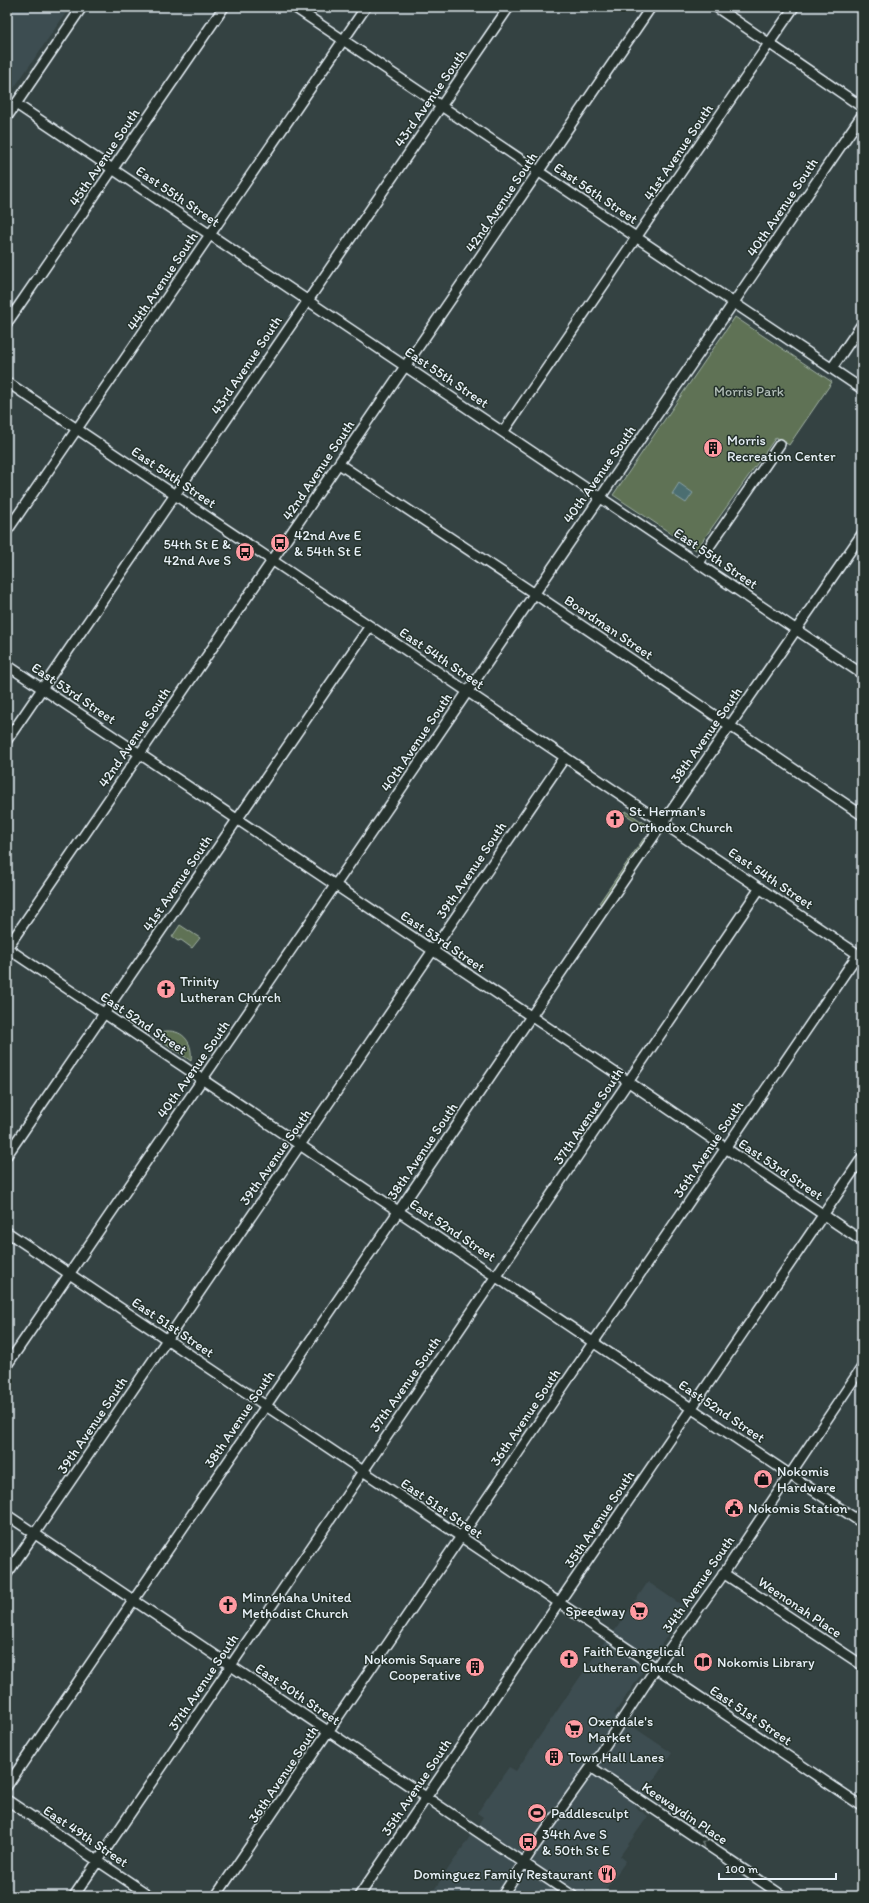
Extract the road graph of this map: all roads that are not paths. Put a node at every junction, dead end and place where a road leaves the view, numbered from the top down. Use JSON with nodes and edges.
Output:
{"nodes":[{"id":1,"x":82,"y":7,"type":"edge"},
{"id":2,"x":224,"y":7,"type":"edge"},
{"id":3,"x":294,"y":7,"type":"edge"},
{"id":4,"x":366,"y":7,"type":"edge"},
{"id":5,"x":509,"y":7,"type":"edge"},
{"id":6,"x":651,"y":7,"type":"edge"},
{"id":7,"x":716,"y":7,"type":"edge"},
{"id":8,"x":794,"y":7,"type":"edge"},
{"id":9,"x":344,"y":40,"type":"junction"},
{"id":10,"x":769,"y":44,"type":"junction"},
{"id":11,"x":16,"y":104,"type":"junction"},
{"id":12,"x":442,"y":106,"type":"junction"},
{"id":13,"x":862,"y":107,"type":"edge"},
{"id":14,"x":862,"y":115,"type":"edge"},
{"id":15,"x":7,"y":117,"type":"edge"},
{"id":16,"x":113,"y":169,"type":"junction"},
{"id":17,"x":539,"y":171,"type":"junction"},
{"id":18,"x":211,"y":234,"type":"junction"},
{"id":19,"x":636,"y":237,"type":"junction"},
{"id":20,"x":308,"y":300,"type":"junction"},
{"id":21,"x":734,"y":303,"type":"junction"},
{"id":22,"x":7,"y":323,"type":"edge"},
{"id":23,"x":862,"y":324,"type":"edge"},
{"id":24,"x":405,"y":366,"type":"junction"},
{"id":25,"x":832,"y":368,"type":"junction"},
{"id":26,"x":7,"y":382,"type":"edge"},
{"id":27,"x":862,"y":389,"type":"edge"},
{"id":28,"x":77,"y":429,"type":"junction"},
{"id":29,"x":503,"y":432,"type":"junction"},
{"id":30,"x":780,"y":444,"type":"dead end"},
{"id":31,"x":339,"y":464,"type":"junction"},
{"id":32,"x":174,"y":494,"type":"junction"},
{"id":33,"x":600,"y":497,"type":"junction"},
{"id":34,"x":7,"y":531,"type":"edge"},
{"id":35,"x":862,"y":534,"type":"edge"},
{"id":36,"x":272,"y":560,"type":"junction"},
{"id":37,"x":698,"y":563,"type":"junction"},
{"id":38,"x":534,"y":594,"type":"junction"},
{"id":39,"x":370,"y":626,"type":"junction"},
{"id":40,"x":797,"y":629,"type":"junction"},
{"id":41,"x":7,"y":665,"type":"edge"},
{"id":42,"x":862,"y":674,"type":"edge"},
{"id":43,"x":42,"y":689,"type":"junction"},
{"id":44,"x":468,"y":691,"type":"junction"},
{"id":45,"x":730,"y":725,"type":"junction"},
{"id":46,"x":7,"y":740,"type":"edge"},
{"id":47,"x":140,"y":754,"type":"junction"},
{"id":48,"x":565,"y":757,"type":"junction"},
{"id":49,"x":862,"y":815,"type":"edge"},
{"id":50,"x":237,"y":819,"type":"junction"},
{"id":51,"x":663,"y":822,"type":"junction"},
{"id":52,"x":335,"y":885,"type":"junction"},
{"id":53,"x":760,"y":888,"type":"junction"},
{"id":54,"x":7,"y":948,"type":"edge"},
{"id":55,"x":433,"y":951,"type":"junction"},
{"id":56,"x":860,"y":955,"type":"edge"},
{"id":57,"x":105,"y":1014,"type":"junction"},
{"id":58,"x":531,"y":1016,"type":"junction"},
{"id":59,"x":203,"y":1079,"type":"junction"},
{"id":60,"x":629,"y":1082,"type":"junction"},
{"id":61,"x":300,"y":1145,"type":"junction"},
{"id":62,"x":725,"y":1148,"type":"junction"},
{"id":63,"x":7,"y":1155,"type":"edge"},
{"id":64,"x":862,"y":1158,"type":"edge"},
{"id":65,"x":398,"y":1210,"type":"junction"},
{"id":66,"x":823,"y":1214,"type":"junction"},
{"id":67,"x":7,"y":1232,"type":"edge"},
{"id":68,"x":862,"y":1240,"type":"edge"},
{"id":69,"x":70,"y":1274,"type":"junction"},
{"id":70,"x":496,"y":1277,"type":"junction"},
{"id":71,"x":167,"y":1340,"type":"junction"},
{"id":72,"x":594,"y":1342,"type":"junction"},
{"id":73,"x":7,"y":1365,"type":"edge"},
{"id":74,"x":862,"y":1367,"type":"edge"},
{"id":75,"x":265,"y":1405,"type":"junction"},
{"id":76,"x":692,"y":1408,"type":"junction"},
{"id":77,"x":363,"y":1471,"type":"junction"},
{"id":78,"x":789,"y":1474,"type":"junction"},
{"id":79,"x":7,"y":1515,"type":"edge"},
{"id":80,"x":862,"y":1523,"type":"edge"},
{"id":81,"x":34,"y":1533,"type":"junction"},
{"id":82,"x":461,"y":1537,"type":"junction"},
{"id":83,"x":723,"y":1573,"type":"junction"},
{"id":84,"x":7,"y":1574,"type":"edge"},
{"id":85,"x":133,"y":1600,"type":"junction"},
{"id":86,"x":559,"y":1602,"type":"junction"},
{"id":87,"x":862,"y":1665,"type":"edge"},
{"id":88,"x":231,"y":1666,"type":"junction"},
{"id":89,"x":656,"y":1668,"type":"junction"},
{"id":90,"x":329,"y":1732,"type":"junction"},
{"id":91,"x":591,"y":1767,"type":"junction"},
{"id":92,"x":7,"y":1786,"type":"edge"},
{"id":93,"x":427,"y":1797,"type":"junction"},
{"id":94,"x":7,"y":1800,"type":"edge"},
{"id":95,"x":862,"y":1806,"type":"edge"},
{"id":96,"x":98,"y":1862,"type":"junction"},
{"id":97,"x":525,"y":1863,"type":"junction"},
{"id":98,"x":74,"y":1896,"type":"edge"},
{"id":99,"x":150,"y":1896,"type":"edge"},
{"id":100,"x":216,"y":1896,"type":"edge"},
{"id":101,"x":359,"y":1896,"type":"edge"},
{"id":102,"x":502,"y":1896,"type":"edge"},
{"id":103,"x":574,"y":1896,"type":"edge"},
{"id":104,"x":783,"y":1896,"type":"edge"}],
"edges":[{"from":1,"to":11,"type":"street"},
{"from":2,"to":16,"type":"street","name":"45th Avenue South"},
{"from":3,"to":9,"type":"street","name":"East 56th Street"},
{"from":4,"to":9,"type":"street","name":"44th Avenue South"},
{"from":5,"to":12,"type":"street","name":"43rd Avenue South"},
{"from":6,"to":17,"type":"street","name":"42nd Avenue South"},
{"from":7,"to":10,"type":"street"},
{"from":8,"to":10,"type":"street","name":"41st Avenue South"},
{"from":9,"to":12,"type":"street","name":"East 56th Street"},
{"from":9,"to":18,"type":"street","name":"44th Avenue South"},
{"from":10,"to":13,"type":"street"},
{"from":10,"to":19,"type":"street","name":"41st Avenue South"},
{"from":11,"to":15,"type":"street"},
{"from":11,"to":16,"type":"street","name":"East 55th Street"},
{"from":12,"to":17,"type":"street","name":"East 56th Street"},
{"from":12,"to":20,"type":"street","name":"43rd Avenue South"},
{"from":14,"to":21,"type":"street","name":"40th Avenue South"},
{"from":16,"to":18,"type":"street","name":"East 55th Street"},
{"from":16,"to":22,"type":"street","name":"45th Avenue South"},
{"from":17,"to":19,"type":"street","name":"East 56th Street"},
{"from":17,"to":24,"type":"street","name":"42nd Avenue South"},
{"from":18,"to":20,"type":"street","name":"East 55th Street"},
{"from":18,"to":28,"type":"street","name":"44th Avenue South"},
{"from":19,"to":21,"type":"street","name":"East 56th Street"},
{"from":19,"to":29,"type":"street","name":"41st Avenue South"},
{"from":20,"to":24,"type":"street","name":"East 55th Street"},
{"from":20,"to":32,"type":"street","name":"43rd Avenue South"},
{"from":21,"to":25,"type":"street","name":"East 56th Street"},
{"from":21,"to":33,"type":"street","name":"40th Avenue South"},
{"from":23,"to":25,"type":"street"},
{"from":24,"to":29,"type":"street","name":"East 55th Street"},
{"from":24,"to":31,"type":"street","name":"42nd Avenue South"},
{"from":25,"to":27,"type":"street","name":"East 56th Street"},
{"from":26,"to":28,"type":"street","name":"East 54th Street"},
{"from":28,"to":32,"type":"street","name":"East 54th Street"},
{"from":28,"to":34,"type":"street","name":"44th Avenue South"},
{"from":29,"to":33,"type":"street","name":"East 55th Street"},
{"from":30,"to":37,"type":"street"},
{"from":31,"to":36,"type":"street","name":"42nd Avenue South"},
{"from":31,"to":38,"type":"street","name":"Boardman Street"},
{"from":32,"to":36,"type":"street","name":"East 54th Street"},
{"from":32,"to":43,"type":"street","name":"43rd Avenue South"},
{"from":33,"to":37,"type":"street","name":"East 55th Street"},
{"from":33,"to":38,"type":"street","name":"40th Avenue South"},
{"from":35,"to":40,"type":"street","name":"38th Avenue South"},
{"from":36,"to":39,"type":"street","name":"East 54th Street"},
{"from":36,"to":47,"type":"street","name":"42nd Avenue South"},
{"from":37,"to":40,"type":"street","name":"East 55th Street"},
{"from":38,"to":44,"type":"street","name":"40th Avenue South"},
{"from":38,"to":45,"type":"street","name":"Boardman Street"},
{"from":39,"to":44,"type":"street","name":"East 54th Street"},
{"from":39,"to":50,"type":"street","name":"41st Avenue South"},
{"from":40,"to":42,"type":"street","name":"East 55th Street"},
{"from":40,"to":45,"type":"street","name":"38th Avenue South"},
{"from":41,"to":43,"type":"street","name":"East 53rd Street"},
{"from":43,"to":46,"type":"street","name":"43rd Avenue South"},
{"from":43,"to":47,"type":"street","name":"East 53rd Street"},
{"from":44,"to":48,"type":"street","name":"East 54th Street"},
{"from":44,"to":52,"type":"street","name":"40th Avenue South"},
{"from":45,"to":49,"type":"street","name":"Boardman Street"},
{"from":45,"to":51,"type":"street","name":"38th Avenue South"},
{"from":47,"to":50,"type":"street","name":"East 53rd Street"},
{"from":47,"to":54,"type":"street","name":"42nd Avenue South"},
{"from":48,"to":51,"type":"street","name":"East 54th Street"},
{"from":48,"to":55,"type":"street","name":"39th Avenue South"},
{"from":50,"to":52,"type":"street","name":"East 53rd Street"},
{"from":50,"to":57,"type":"street","name":"41st Avenue South"},
{"from":51,"to":53,"type":"street","name":"East 54th Street"},
{"from":51,"to":58,"type":"street","name":"38th Avenue South"},
{"from":52,"to":55,"type":"street","name":"East 53rd Street"},
{"from":52,"to":59,"type":"street","name":"40th Avenue South"},
{"from":53,"to":56,"type":"street","name":"East 54th Street"},
{"from":53,"to":60,"type":"street","name":"37th Avenue South"},
{"from":54,"to":57,"type":"street","name":"East 52nd Street"},
{"from":55,"to":58,"type":"street","name":"East 53rd Street"},
{"from":55,"to":61,"type":"street","name":"39th Avenue South"},
{"from":56,"to":62,"type":"street","name":"36th Avenue South"},
{"from":57,"to":59,"type":"street","name":"East 52nd Street"},
{"from":57,"to":63,"type":"street","name":"41st Avenue South"},
{"from":58,"to":60,"type":"street","name":"East 53rd Street"},
{"from":58,"to":65,"type":"street","name":"38th Avenue South"},
{"from":59,"to":61,"type":"street","name":"East 52nd Street"},
{"from":59,"to":69,"type":"street","name":"40th Avenue South"},
{"from":60,"to":62,"type":"street","name":"East 53rd Street"},
{"from":60,"to":70,"type":"street","name":"37th Avenue South"},
{"from":61,"to":65,"type":"street","name":"East 52nd Street"},
{"from":61,"to":71,"type":"street","name":"39th Avenue South"},
{"from":62,"to":66,"type":"street","name":"East 53rd Street"},
{"from":62,"to":72,"type":"street","name":"36th Avenue South"},
{"from":64,"to":66,"type":"street","name":"35th Avenue South"},
{"from":65,"to":70,"type":"street","name":"East 52nd Street"},
{"from":65,"to":75,"type":"street","name":"38th Avenue South"},
{"from":66,"to":68,"type":"street","name":"East 53rd Street"},
{"from":66,"to":76,"type":"street","name":"35th Avenue South"},
{"from":67,"to":69,"type":"street","name":"East 51st Street"},
{"from":69,"to":71,"type":"street","name":"East 51st Street"},
{"from":69,"to":73,"type":"street","name":"40th Avenue South"},
{"from":70,"to":72,"type":"street","name":"East 52nd Street"},
{"from":70,"to":77,"type":"street","name":"37th Avenue South"},
{"from":71,"to":75,"type":"street","name":"East 51st Street"},
{"from":71,"to":81,"type":"street","name":"39th Avenue South"},
{"from":72,"to":76,"type":"street","name":"East 52nd Street"},
{"from":72,"to":82,"type":"street","name":"36th Avenue South"},
{"from":74,"to":78,"type":"street","name":"34th Avenue South"},
{"from":75,"to":77,"type":"street","name":"East 51st Street"},
{"from":75,"to":85,"type":"street","name":"38th Avenue South"},
{"from":76,"to":78,"type":"street","name":"East 52nd Street"},
{"from":76,"to":86,"type":"street","name":"35th Avenue South"},
{"from":77,"to":82,"type":"street","name":"East 51st Street"},
{"from":77,"to":88,"type":"street","name":"37th Avenue South"},
{"from":78,"to":80,"type":"street","name":"East 52nd Street"},
{"from":78,"to":83,"type":"street","name":"34th Avenue South"},
{"from":79,"to":81,"type":"street","name":"East 50th Street"},
{"from":81,"to":84,"type":"street","name":"39th Avenue South"},
{"from":81,"to":85,"type":"street","name":"East 50th Street"},
{"from":82,"to":86,"type":"street","name":"East 51st Street"},
{"from":82,"to":90,"type":"street","name":"36th Avenue South"},
{"from":83,"to":87,"type":"street","name":"Weenonah Place"},
{"from":83,"to":89,"type":"street","name":"34th Avenue South"},
{"from":85,"to":88,"type":"street","name":"East 50th Street"},
{"from":85,"to":92,"type":"street","name":"38th Avenue South"},
{"from":86,"to":89,"type":"street","name":"East 51st Street"},
{"from":86,"to":93,"type":"street","name":"35th Avenue South"},
{"from":88,"to":90,"type":"street","name":"East 50th Street"},
{"from":88,"to":96,"type":"street","name":"37th Avenue South"},
{"from":89,"to":91,"type":"street","name":"34th Avenue South"},
{"from":89,"to":95,"type":"street","name":"East 51st Street"},
{"from":90,"to":93,"type":"street","name":"East 50th Street"},
{"from":90,"to":100,"type":"street","name":"36th Avenue South"},
{"from":91,"to":97,"type":"street","name":"34th Avenue South"},
{"from":104,"to":91,"type":"street","name":"Keewaydin Place","one_way":true},
{"from":93,"to":97,"type":"street","name":"East 50th Street"},
{"from":93,"to":101,"type":"street","name":"35th Avenue South"},
{"from":94,"to":96,"type":"street","name":"East 49th Street"},
{"from":96,"to":98,"type":"street","name":"37th Avenue South"},
{"from":96,"to":99,"type":"street","name":"East 49th Street"},
{"from":97,"to":102,"type":"street","name":"34th Avenue South"},
{"from":97,"to":103,"type":"street","name":"East 50th Street"}]}
